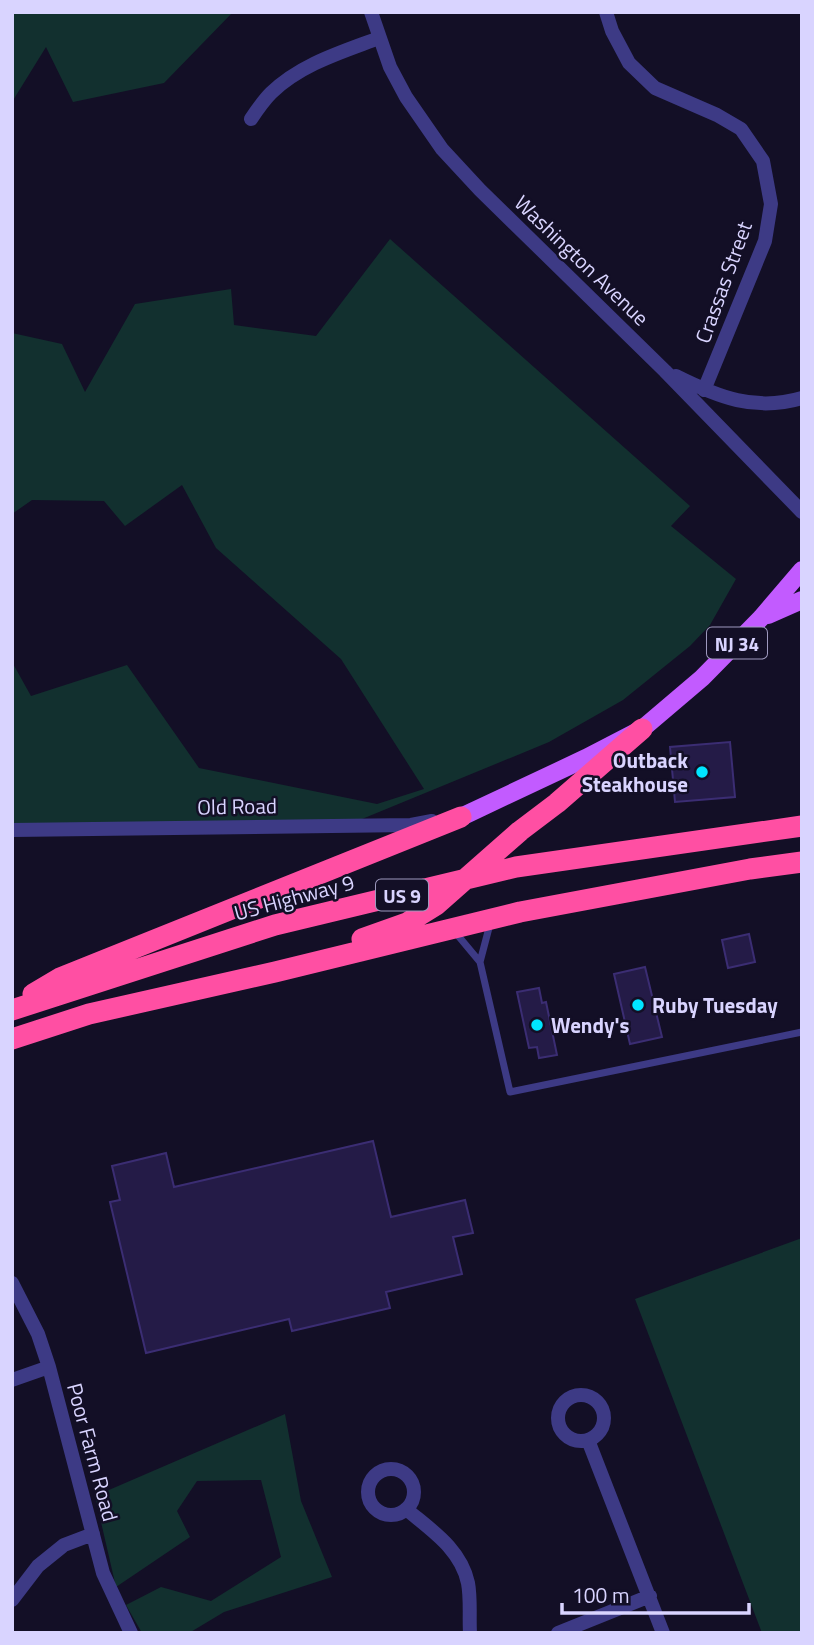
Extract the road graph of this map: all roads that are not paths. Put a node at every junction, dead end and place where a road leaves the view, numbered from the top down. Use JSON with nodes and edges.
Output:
{"nodes":[{"id":1,"x":372,"y":12,"type":"edge"},
{"id":2,"x":606,"y":12,"type":"edge"},
{"id":3,"x":379,"y":38,"type":"junction"},
{"id":4,"x":251,"y":119,"type":"dead end"},
{"id":5,"x":666,"y":371,"type":"junction"},
{"id":6,"x":704,"y":390,"type":"junction"},
{"id":7,"x":802,"y":398,"type":"edge"},
{"id":8,"x":802,"y":489,"type":"edge"},
{"id":9,"x":797,"y":507,"type":"edge"},
{"id":10,"x":802,"y":570,"type":"edge"},
{"id":11,"x":802,"y":600,"type":"edge"},
{"id":12,"x":761,"y":618,"type":"junction"},
{"id":13,"x":642,"y":729,"type":"junction"},
{"id":14,"x":461,"y":817,"type":"junction"},
{"id":15,"x":802,"y":826,"type":"edge"},
{"id":16,"x":12,"y":830,"type":"edge"},
{"id":17,"x":802,"y":862,"type":"edge"},
{"id":18,"x":491,"y":919,"type":"junction"},
{"id":19,"x":453,"y":929,"type":"junction"},
{"id":20,"x":480,"y":962,"type":"junction"},
{"id":21,"x":275,"y":972,"type":"junction"},
{"id":22,"x":12,"y":1008,"type":"edge"},
{"id":23,"x":802,"y":1032,"type":"edge"},
{"id":24,"x":12,"y":1039,"type":"edge"},
{"id":25,"x":12,"y":1283,"type":"edge"},
{"id":26,"x":49,"y":1367,"type":"junction"},
{"id":27,"x":12,"y":1380,"type":"edge"},
{"id":28,"x":588,"y":1440,"type":"dead end"},
{"id":29,"x":406,"y":1509,"type":"dead end"},
{"id":30,"x":93,"y":1534,"type":"junction"},
{"id":31,"x":650,"y":1596,"type":"junction"},
{"id":32,"x":12,"y":1600,"type":"edge"},
{"id":33,"x":131,"y":1633,"type":"edge"},
{"id":34,"x":470,"y":1633,"type":"edge"},
{"id":35,"x":558,"y":1633,"type":"edge"},
{"id":36,"x":663,"y":1633,"type":"edge"}],
"edges":[{"from":1,"to":3,"type":"street","name":"Washington Avenue"},
{"from":2,"to":6,"type":"street","name":"Crassas Street"},
{"from":3,"to":4,"type":"street"},
{"from":3,"to":5,"type":"street","name":"Washington Avenue"},
{"from":5,"to":6,"type":"street"},
{"from":5,"to":9,"type":"street","name":"Washington Avenue"},
{"from":6,"to":7,"type":"street"},
{"from":8,"to":9,"type":"street"},
{"from":10,"to":12,"type":"main road","number":"NJ 34"},
{"from":11,"to":12,"type":"main road"},
{"from":12,"to":13,"type":"main road","number":"NJ 34"},
{"from":13,"to":14,"type":"main road"},
{"from":13,"to":21,"type":"highway"},
{"from":14,"to":16,"type":"street","name":"Old Road"},
{"from":14,"to":22,"type":"highway"},
{"from":15,"to":22,"type":"highway","name":"US Highway 9","number":"US 9"},
{"from":17,"to":18,"type":"highway","number":"US 9"},
{"from":18,"to":19,"type":"highway","number":"US 9"},
{"from":18,"to":20,"type":"lane"},
{"from":19,"to":20,"type":"lane"},
{"from":19,"to":21,"type":"highway","number":"US 9"},
{"from":20,"to":23,"type":"lane"},
{"from":21,"to":24,"type":"highway","number":"US 9"},
{"from":25,"to":26,"type":"street","name":"Poor Farm Road"},
{"from":26,"to":27,"type":"street"},
{"from":26,"to":30,"type":"street","name":"Poor Farm Road"},
{"from":28,"to":31,"type":"street"},
{"from":29,"to":34,"type":"street"},
{"from":30,"to":32,"type":"street"},
{"from":30,"to":33,"type":"street","name":"Poor Farm Road"},
{"from":31,"to":35,"type":"street"},
{"from":31,"to":36,"type":"street"}]}
